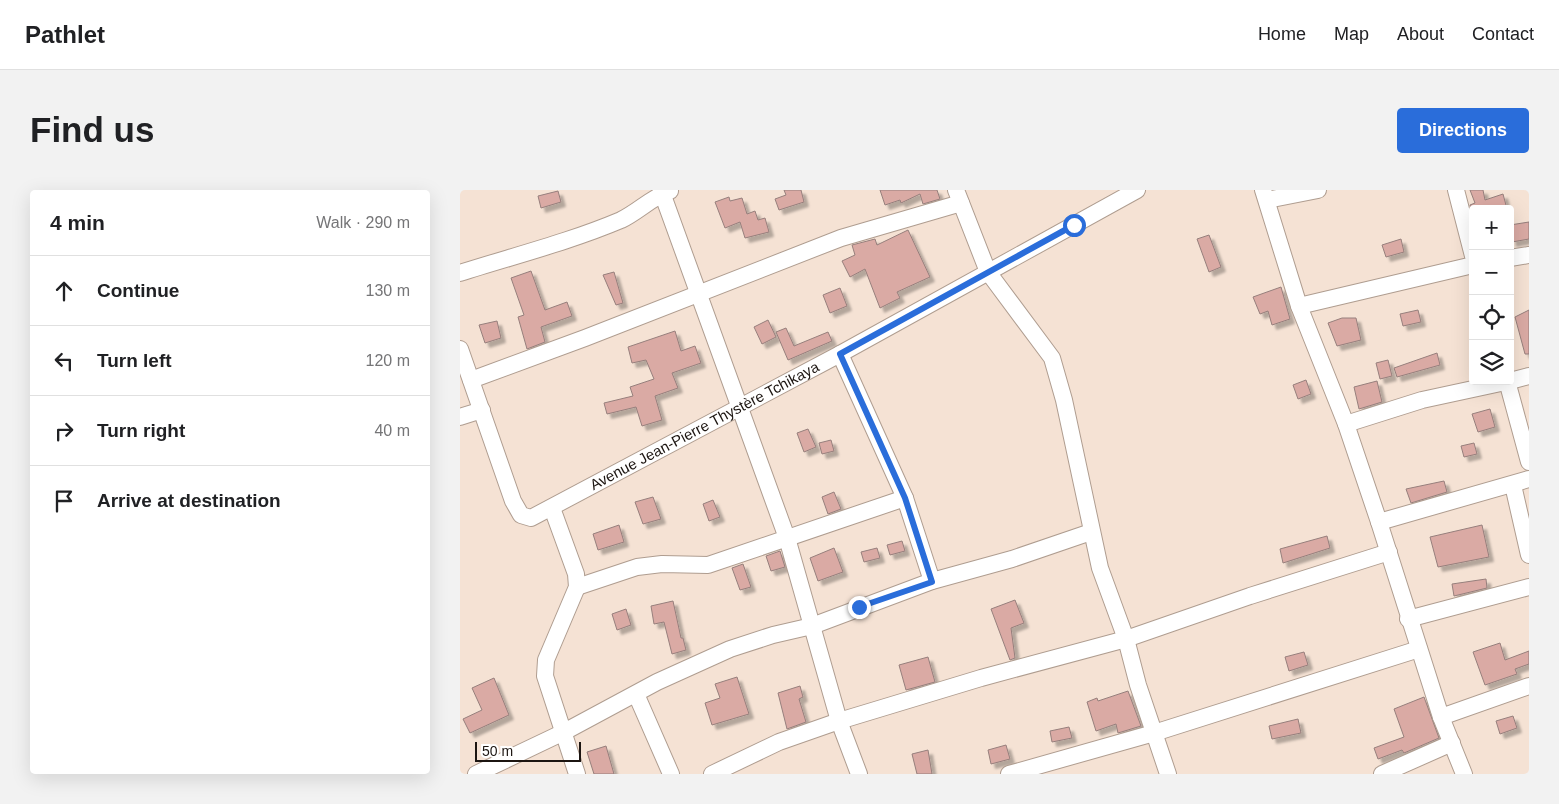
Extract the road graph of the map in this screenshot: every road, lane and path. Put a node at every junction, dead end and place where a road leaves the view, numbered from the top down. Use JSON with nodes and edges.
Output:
{"nodes":[{"id":1,"x":1136,"y":190,"type":"edge"},
{"id":2,"x":1318,"y":190,"type":"edge"},
{"id":3,"x":1456,"y":190,"type":"edge"},
{"id":4,"x":665,"y":191,"type":"edge"},
{"id":5,"x":1265,"y":195,"type":"edge"},
{"id":6,"x":959,"y":197,"type":"edge"},
{"id":7,"x":1471,"y":250,"type":"edge"},
{"id":8,"x":1529,"y":255,"type":"edge"},
{"id":9,"x":1514,"y":257,"type":"edge"},
{"id":10,"x":1469,"y":266,"type":"edge"},
{"id":11,"x":988,"y":272,"type":"junction"},
{"id":12,"x":460,"y":273,"type":"edge"},
{"id":13,"x":698,"y":293,"type":"junction"},
{"id":14,"x":1299,"y":306,"type":"junction"},
{"id":15,"x":460,"y":349,"type":"edge"},
{"id":16,"x":840,"y":354,"type":"junction"},
{"id":17,"x":1529,"y":376,"type":"edge"},
{"id":18,"x":471,"y":380,"type":"junction"},
{"id":19,"x":1514,"y":380,"type":"edge"},
{"id":20,"x":1491,"y":385,"type":"edge"},
{"id":21,"x":1510,"y":385,"type":"edge"},
{"id":22,"x":741,"y":407,"type":"junction"},
{"id":23,"x":482,"y":410,"type":"junction"},
{"id":24,"x":460,"y":417,"type":"edge"},
{"id":25,"x":1346,"y":424,"type":"junction"},
{"id":26,"x":1529,"y":462,"type":"edge"},
{"id":27,"x":1529,"y":479,"type":"edge"},
{"id":28,"x":1513,"y":486,"type":"junction"},
{"id":29,"x":905,"y":498,"type":"junction"},
{"id":30,"x":552,"y":508,"type":"junction"},
{"id":31,"x":1379,"y":522,"type":"junction"},
{"id":32,"x":1091,"y":532,"type":"junction"},
{"id":33,"x":788,"y":538,"type":"junction"},
{"id":34,"x":1389,"y":552,"type":"junction"},
{"id":35,"x":1529,"y":555,"type":"edge"},
{"id":36,"x":932,"y":582,"type":"junction"},
{"id":37,"x":577,"y":587,"type":"junction"},
{"id":38,"x":1529,"y":587,"type":"edge"},
{"id":39,"x":1408,"y":619,"type":"junction"},
{"id":40,"x":812,"y":626,"type":"junction"},
{"id":41,"x":1126,"y":639,"type":"junction"},
{"id":42,"x":1419,"y":649,"type":"junction"},
{"id":43,"x":1529,"y":686,"type":"edge"},
{"id":44,"x":636,"y":694,"type":"junction"},
{"id":45,"x":1441,"y":717,"type":"junction"},
{"id":46,"x":839,"y":721,"type":"junction"},
{"id":47,"x":564,"y":732,"type":"junction"},
{"id":48,"x":1154,"y":733,"type":"junction"},
{"id":49,"x":1452,"y":743,"type":"junction"},
{"id":50,"x":476,"y":774,"type":"edge"},
{"id":51,"x":577,"y":774,"type":"edge"},
{"id":52,"x":671,"y":774,"type":"edge"},
{"id":53,"x":712,"y":774,"type":"edge"},
{"id":54,"x":859,"y":774,"type":"edge"},
{"id":55,"x":1009,"y":774,"type":"edge"},
{"id":56,"x":1168,"y":774,"type":"edge"},
{"id":57,"x":1382,"y":774,"type":"edge"},
{"id":58,"x":1464,"y":774,"type":"edge"}],
"edges":[{"from":1,"to":11,"type":"street","name":"Avenue Jean-Pierre Thystère Tchikaya"},
{"from":2,"to":5,"type":"street"},
{"from":3,"to":7,"type":"street"},
{"from":4,"to":12,"type":"street"},
{"from":4,"to":13,"type":"street"},
{"from":5,"to":14,"type":"street"},
{"from":6,"to":11,"type":"street"},
{"from":6,"to":13,"type":"street"},
{"from":8,"to":9,"type":"street"},
{"from":10,"to":14,"type":"street"},
{"from":11,"to":16,"type":"street","name":"Avenue Jean-Pierre Thystère Tchikaya"},
{"from":11,"to":32,"type":"street"},
{"from":13,"to":18,"type":"street"},
{"from":13,"to":22,"type":"street"},
{"from":14,"to":25,"type":"street"},
{"from":15,"to":18,"type":"street"},
{"from":16,"to":22,"type":"street","name":"Avenue Jean-Pierre Thystère Tchikaya"},
{"from":16,"to":29,"type":"street"},
{"from":17,"to":19,"type":"street"},
{"from":18,"to":23,"type":"street"},
{"from":20,"to":25,"type":"street"},
{"from":21,"to":26,"type":"street"},
{"from":22,"to":30,"type":"street","name":"Avenue Jean-Pierre Thystère Tchikaya"},
{"from":22,"to":33,"type":"street"},
{"from":23,"to":24,"type":"street"},
{"from":23,"to":30,"type":"street","name":"Avenue Jean-Pierre Thystère Tchikaya"},
{"from":25,"to":31,"type":"street"},
{"from":27,"to":28,"type":"street"},
{"from":28,"to":31,"type":"street"},
{"from":28,"to":35,"type":"street"},
{"from":29,"to":33,"type":"street"},
{"from":29,"to":36,"type":"street"},
{"from":30,"to":37,"type":"street"},
{"from":31,"to":34,"type":"street"},
{"from":32,"to":36,"type":"street"},
{"from":32,"to":41,"type":"street"},
{"from":33,"to":37,"type":"street"},
{"from":33,"to":40,"type":"street"},
{"from":34,"to":39,"type":"street"},
{"from":34,"to":41,"type":"street"},
{"from":36,"to":40,"type":"street"},
{"from":37,"to":47,"type":"street"},
{"from":38,"to":39,"type":"street"},
{"from":39,"to":42,"type":"street"},
{"from":40,"to":44,"type":"street"},
{"from":40,"to":46,"type":"street"},
{"from":41,"to":46,"type":"street"},
{"from":41,"to":48,"type":"street"},
{"from":42,"to":45,"type":"street"},
{"from":42,"to":48,"type":"street"},
{"from":43,"to":45,"type":"street"},
{"from":44,"to":47,"type":"street"},
{"from":44,"to":52,"type":"street"},
{"from":45,"to":49,"type":"street"},
{"from":46,"to":53,"type":"street"},
{"from":46,"to":54,"type":"street"},
{"from":47,"to":50,"type":"street"},
{"from":47,"to":51,"type":"street"},
{"from":48,"to":55,"type":"street"},
{"from":48,"to":56,"type":"street"},
{"from":49,"to":57,"type":"street"},
{"from":49,"to":58,"type":"street"}]}
